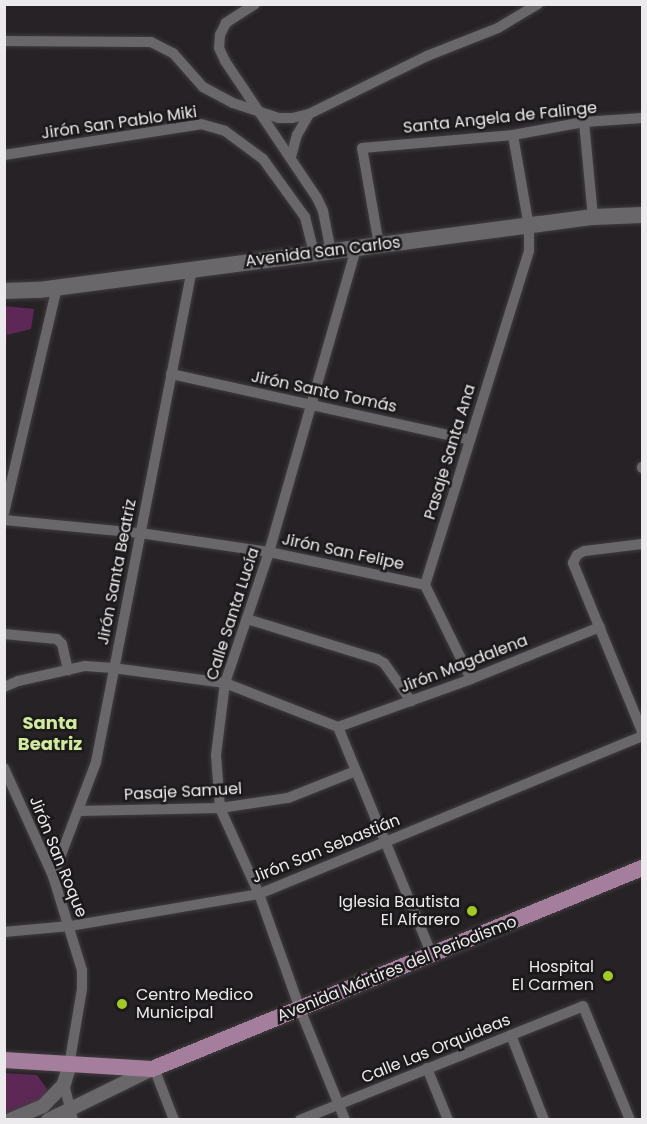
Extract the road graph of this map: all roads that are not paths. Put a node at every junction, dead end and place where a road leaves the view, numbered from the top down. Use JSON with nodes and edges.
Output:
{"nodes":[{"id":1,"x":255,"y":4,"type":"edge"},
{"id":2,"x":538,"y":4,"type":"edge"},
{"id":3,"x":4,"y":41,"type":"edge"},
{"id":4,"x":261,"y":112,"type":"junction"},
{"id":5,"x":309,"y":114,"type":"junction"},
{"id":6,"x":642,"y":118,"type":"edge"},
{"id":7,"x":584,"y":122,"type":"junction"},
{"id":8,"x":513,"y":135,"type":"junction"},
{"id":9,"x":4,"y":156,"type":"edge"},
{"id":10,"x":291,"y":158,"type":"junction"},
{"id":11,"x":642,"y":215,"type":"edge"},
{"id":12,"x":593,"y":217,"type":"junction"},
{"id":13,"x":529,"y":227,"type":"junction"},
{"id":14,"x":379,"y":245,"type":"junction"},
{"id":15,"x":356,"y":249,"type":"junction"},
{"id":16,"x":323,"y":253,"type":"junction"},
{"id":17,"x":192,"y":269,"type":"junction"},
{"id":18,"x":57,"y":287,"type":"junction"},
{"id":19,"x":4,"y":291,"type":"edge"},
{"id":20,"x":171,"y":374,"type":"junction"},
{"id":21,"x":312,"y":405,"type":"junction"},
{"id":22,"x":470,"y":440,"type":"junction"},
{"id":23,"x":4,"y":513,"type":"edge"},
{"id":24,"x":4,"y":520,"type":"edge"},
{"id":25,"x":140,"y":533,"type":"junction"},
{"id":26,"x":642,"y":544,"type":"edge"},
{"id":27,"x":269,"y":552,"type":"junction"},
{"id":28,"x":425,"y":585,"type":"junction"},
{"id":29,"x":247,"y":619,"type":"junction"},
{"id":30,"x":600,"y":627,"type":"junction"},
{"id":31,"x":4,"y":634,"type":"edge"},
{"id":32,"x":113,"y":668,"type":"junction"},
{"id":33,"x":68,"y":670,"type":"junction"},
{"id":34,"x":471,"y":679,"type":"junction"},
{"id":35,"x":225,"y":683,"type":"junction"},
{"id":36,"x":4,"y":687,"type":"edge"},
{"id":37,"x":411,"y":701,"type":"junction"},
{"id":38,"x":338,"y":727,"type":"junction"},
{"id":39,"x":642,"y":734,"type":"edge"},
{"id":40,"x":4,"y":768,"type":"edge"},
{"id":41,"x":356,"y":771,"type":"junction"},
{"id":42,"x":220,"y":808,"type":"junction"},
{"id":43,"x":78,"y":811,"type":"junction"},
{"id":44,"x":385,"y":842,"type":"junction"},
{"id":45,"x":642,"y":868,"type":"edge"},
{"id":46,"x":53,"y":876,"type":"junction"},
{"id":47,"x":259,"y":894,"type":"junction"},
{"id":48,"x":70,"y":926,"type":"junction"},
{"id":49,"x":4,"y":932,"type":"edge"},
{"id":50,"x":432,"y":955,"type":"junction"},
{"id":51,"x":300,"y":1009,"type":"junction"},
{"id":52,"x":511,"y":1035,"type":"junction"},
{"id":53,"x":4,"y":1060,"type":"edge"},
{"id":54,"x":69,"y":1066,"type":"junction"},
{"id":55,"x":153,"y":1068,"type":"junction"},
{"id":56,"x":427,"y":1068,"type":"junction"},
{"id":57,"x":64,"y":1084,"type":"junction"},
{"id":58,"x":339,"y":1104,"type":"junction"},
{"id":59,"x":72,"y":1114,"type":"edge"},
{"id":60,"x":10,"y":1119,"type":"edge"},
{"id":61,"x":48,"y":1119,"type":"edge"},
{"id":62,"x":174,"y":1119,"type":"edge"},
{"id":63,"x":300,"y":1119,"type":"edge"},
{"id":64,"x":345,"y":1119,"type":"edge"},
{"id":65,"x":448,"y":1119,"type":"edge"},
{"id":66,"x":544,"y":1119,"type":"edge"},
{"id":67,"x":630,"y":1119,"type":"edge"}],
"edges":[{"from":1,"to":4,"type":"street"},
{"from":2,"to":5,"type":"street"},
{"from":3,"to":4,"type":"street"},
{"from":4,"to":5,"type":"street"},
{"from":4,"to":10,"type":"street"},
{"from":5,"to":10,"type":"street"},
{"from":6,"to":7,"type":"street","name":"Santa Angela de Falinge"},
{"from":7,"to":8,"type":"street","name":"Santa Angela de Falinge"},
{"from":7,"to":12,"type":"street"},
{"from":8,"to":13,"type":"street","name":"Pasaje Santa Ana"},
{"from":8,"to":14,"type":"street","name":"Santa Angela de Falinge"},
{"from":9,"to":16,"type":"street","name":"Jirón San Pablo Miki"},
{"from":10,"to":16,"type":"street"},
{"from":11,"to":12,"type":"main road","name":"Avenida San Carlos"},
{"from":12,"to":13,"type":"main road","name":"Avenida San Carlos"},
{"from":13,"to":14,"type":"main road","name":"Avenida San Carlos"},
{"from":13,"to":22,"type":"street","name":"Pasaje Santa Ana"},
{"from":14,"to":15,"type":"main road","name":"Avenida San Carlos"},
{"from":15,"to":16,"type":"main road","name":"Avenida San Carlos"},
{"from":15,"to":21,"type":"street","name":"Calle Santa Lucía"},
{"from":16,"to":17,"type":"main road","name":"Avenida San Carlos"},
{"from":17,"to":18,"type":"main road","name":"Avenida San Carlos"},
{"from":17,"to":20,"type":"street","name":"Jirón Santa Beatriz"},
{"from":18,"to":19,"type":"main road","name":"Avenida San Carlos"},
{"from":18,"to":23,"type":"street"},
{"from":20,"to":21,"type":"street","name":"Jirón Santo Tomás"},
{"from":20,"to":25,"type":"street","name":"Jirón Santa Beatriz"},
{"from":21,"to":22,"type":"street","name":"Jirón Santo Tomás"},
{"from":21,"to":27,"type":"street","name":"Calle Santa Lucía"},
{"from":22,"to":28,"type":"street","name":"Pasaje Santa Ana"},
{"from":24,"to":25,"type":"street","name":"Jirón San Felipe"},
{"from":25,"to":27,"type":"street","name":"Jirón San Felipe"},
{"from":25,"to":32,"type":"street","name":"Jirón Santa Beatriz"},
{"from":26,"to":30,"type":"street"},
{"from":27,"to":28,"type":"street","name":"Jirón San Felipe"},
{"from":27,"to":29,"type":"street","name":"Calle Santa Lucía"},
{"from":28,"to":34,"type":"street"},
{"from":29,"to":35,"type":"street","name":"Calle Santa Lucía"},
{"from":29,"to":37,"type":"street"},
{"from":30,"to":34,"type":"street","name":"Jirón Magdalena"},
{"from":30,"to":39,"type":"street"},
{"from":31,"to":33,"type":"street"},
{"from":32,"to":33,"type":"street"},
{"from":32,"to":35,"type":"street"},
{"from":32,"to":43,"type":"street","name":"Jirón Santa Beatriz"},
{"from":33,"to":36,"type":"street"},
{"from":34,"to":37,"type":"street","name":"Jirón Magdalena"},
{"from":35,"to":38,"type":"street"},
{"from":35,"to":42,"type":"street","name":"Calle Santa Lucía"},
{"from":37,"to":38,"type":"street","name":"Jirón Magdalena"},
{"from":38,"to":41,"type":"street"},
{"from":39,"to":44,"type":"street","name":"Jirón San Sebastián"},
{"from":40,"to":46,"type":"street","name":"Jirón San Roque"},
{"from":41,"to":42,"type":"street","name":"Pasaje Samuel"},
{"from":41,"to":44,"type":"street"},
{"from":42,"to":43,"type":"street","name":"Pasaje Samuel"},
{"from":42,"to":47,"type":"street","name":"Calle Santa Lucía"},
{"from":43,"to":46,"type":"street","name":"Jirón Santa Beatriz"},
{"from":44,"to":47,"type":"street","name":"Jirón San Sebastián"},
{"from":44,"to":50,"type":"street"},
{"from":45,"to":50,"type":"main road","name":"Avenida Mártires del Periodismo"},
{"from":46,"to":48,"type":"street","name":"Jirón San Roque"},
{"from":47,"to":48,"type":"street","name":"Jirón San Sebastián"},
{"from":47,"to":51,"type":"street","name":"Calle Santa Lucía"},
{"from":48,"to":49,"type":"street","name":"Jirón San Sebastián"},
{"from":48,"to":54,"type":"street","name":"Jirón San Roque"},
{"from":50,"to":51,"type":"main road","name":"Avenida Mártires del Periodismo"},
{"from":51,"to":55,"type":"main road","name":"Avenida Mártires del Periodismo"},
{"from":51,"to":58,"type":"street","name":"Calle Santa Lucía"},
{"from":52,"to":56,"type":"street","name":"Calle Las Orquideas"},
{"from":52,"to":66,"type":"street"},
{"from":52,"to":67,"type":"street","name":"Calle Las Orquideas"},
{"from":53,"to":54,"type":"main road","name":"Avenida Mártires del Periodismo"},
{"from":54,"to":55,"type":"main road","name":"Avenida Mártires del Periodismo"},
{"from":54,"to":57,"type":"street"},
{"from":55,"to":59,"type":"street","name":"Avenida Mártires del Periodismo"},
{"from":55,"to":62,"type":"street"},
{"from":56,"to":58,"type":"street","name":"Calle Las Orquideas"},
{"from":56,"to":65,"type":"street"},
{"from":57,"to":59,"type":"street"},
{"from":57,"to":60,"type":"street"},
{"from":58,"to":63,"type":"street","name":"Calle Las Orquideas"},
{"from":58,"to":64,"type":"street","name":"Calle Santa Lucía"},
{"from":59,"to":61,"type":"street","name":"Avenida Mártires del Periodismo"}]}
